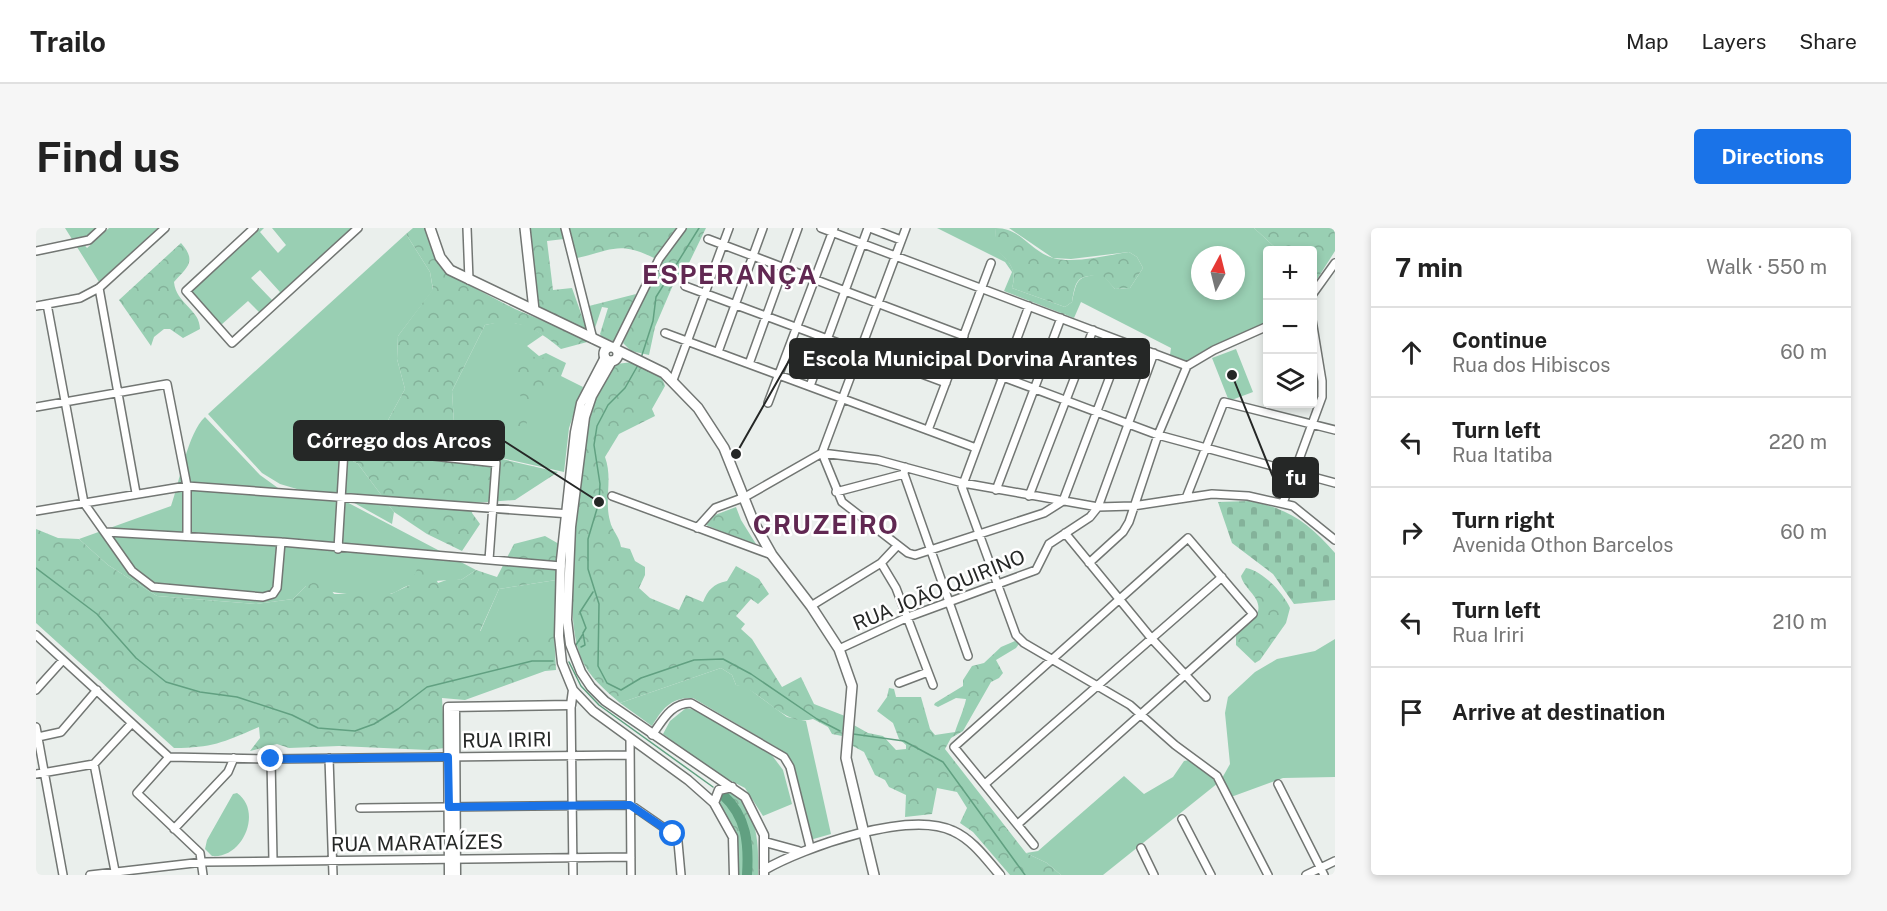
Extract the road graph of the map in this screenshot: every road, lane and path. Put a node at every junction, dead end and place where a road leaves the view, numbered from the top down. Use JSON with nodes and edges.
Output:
{"nodes":[{"id":1,"x":102,"y":228,"type":"edge"},
{"id":2,"x":165,"y":228,"type":"edge"},
{"id":3,"x":254,"y":228,"type":"edge"},
{"id":4,"x":358,"y":228,"type":"edge"},
{"id":5,"x":430,"y":228,"type":"edge"},
{"id":6,"x":467,"y":228,"type":"edge"},
{"id":7,"x":525,"y":228,"type":"edge"},
{"id":8,"x":565,"y":228,"type":"edge"},
{"id":9,"x":682,"y":228,"type":"edge"},
{"id":10,"x":729,"y":228,"type":"edge"},
{"id":11,"x":763,"y":228,"type":"edge"},
{"id":12,"x":798,"y":228,"type":"edge"},
{"id":13,"x":821,"y":228,"type":"edge"},
{"id":14,"x":869,"y":228,"type":"edge"},
{"id":15,"x":906,"y":228,"type":"edge"},
{"id":16,"x":833,"y":230,"type":"edge"},
{"id":17,"x":708,"y":239,"type":"dead end"},
{"id":18,"x":901,"y":240,"type":"junction"},
{"id":19,"x":862,"y":243,"type":"junction"},
{"id":20,"x":722,"y":245,"type":"junction"},
{"id":21,"x":36,"y":251,"type":"edge"},
{"id":22,"x":896,"y":255,"type":"junction"},
{"id":23,"x":753,"y":256,"type":"junction"},
{"id":24,"x":992,"y":263,"type":"dead end"},
{"id":25,"x":1335,"y":263,"type":"edge"},
{"id":26,"x":784,"y":268,"type":"junction"},
{"id":27,"x":470,"y":280,"type":"junction"},
{"id":28,"x":815,"y":280,"type":"junction"},
{"id":29,"x":685,"y":286,"type":"dead end"},
{"id":30,"x":99,"y":288,"type":"junction"},
{"id":31,"x":1317,"y":288,"type":"edge"},
{"id":32,"x":982,"y":289,"type":"junction"},
{"id":33,"x":844,"y":291,"type":"junction"},
{"id":34,"x":704,"y":293,"type":"junction"},
{"id":35,"x":877,"y":303,"type":"junction"},
{"id":36,"x":47,"y":304,"type":"junction"},
{"id":37,"x":735,"y":304,"type":"junction"},
{"id":38,"x":36,"y":306,"type":"edge"},
{"id":39,"x":1029,"y":306,"type":"junction"},
{"id":40,"x":534,"y":310,"type":"junction"},
{"id":41,"x":766,"y":316,"type":"junction"},
{"id":42,"x":1061,"y":318,"type":"junction"},
{"id":43,"x":796,"y":327,"type":"junction"},
{"id":44,"x":1263,"y":328,"type":"edge"},
{"id":45,"x":1093,"y":330,"type":"junction"},
{"id":46,"x":665,"y":333,"type":"dead end"},
{"id":47,"x":964,"y":336,"type":"junction"},
{"id":48,"x":594,"y":339,"type":"junction"},
{"id":49,"x":827,"y":339,"type":"junction"},
{"id":50,"x":687,"y":342,"type":"junction"},
{"id":51,"x":1123,"y":342,"type":"junction"},
{"id":52,"x":615,"y":348,"type":"junction"},
{"id":53,"x":1317,"y":350,"type":"edge"},
{"id":54,"x":859,"y":351,"type":"junction"},
{"id":55,"x":718,"y":352,"type":"junction"},
{"id":56,"x":1154,"y":353,"type":"junction"},
{"id":57,"x":609,"y":358,"type":"junction"},
{"id":58,"x":636,"y":359,"type":"junction"},
{"id":59,"x":955,"y":359,"type":"junction"},
{"id":60,"x":749,"y":364,"type":"junction"},
{"id":61,"x":1187,"y":366,"type":"junction"},
{"id":62,"x":779,"y":375,"type":"junction"},
{"id":63,"x":1003,"y":377,"type":"junction"},
{"id":64,"x":672,"y":380,"type":"junction"},
{"id":65,"x":946,"y":383,"type":"junction"},
{"id":66,"x":810,"y":386,"type":"junction"},
{"id":67,"x":1034,"y":389,"type":"junction"},
{"id":68,"x":118,"y":393,"type":"junction"},
{"id":69,"x":841,"y":398,"type":"junction"},
{"id":70,"x":1066,"y":401,"type":"junction"},
{"id":71,"x":64,"y":402,"type":"junction"},
{"id":72,"x":768,"y":403,"type":"dead end"},
{"id":73,"x":36,"y":407,"type":"edge"},
{"id":74,"x":1097,"y":413,"type":"junction"},
{"id":75,"x":1313,"y":424,"type":"junction"},
{"id":76,"x":1128,"y":425,"type":"junction"},
{"id":77,"x":927,"y":430,"type":"junction"},
{"id":78,"x":1335,"y":430,"type":"edge"},
{"id":79,"x":1158,"y":435,"type":"junction"},
{"id":80,"x":976,"y":448,"type":"junction"},
{"id":81,"x":1206,"y":448,"type":"junction"},
{"id":82,"x":822,"y":453,"type":"junction"},
{"id":83,"x":904,"y":470,"type":"junction"},
{"id":84,"x":1293,"y":472,"type":"junction"},
{"id":85,"x":963,"y":483,"type":"junction"},
{"id":86,"x":1335,"y":483,"type":"edge"},
{"id":87,"x":187,"y":486,"type":"junction"},
{"id":88,"x":996,"y":490,"type":"junction"},
{"id":89,"x":836,"y":492,"type":"junction"},
{"id":90,"x":136,"y":493,"type":"junction"},
{"id":91,"x":612,"y":496,"type":"dead end"},
{"id":92,"x":1029,"y":496,"type":"junction"},
{"id":93,"x":341,"y":497,"type":"junction"},
{"id":94,"x":745,"y":497,"type":"junction"},
{"id":95,"x":1186,"y":498,"type":"junction"},
{"id":96,"x":1063,"y":501,"type":"junction"},
{"id":97,"x":84,"y":503,"type":"junction"},
{"id":98,"x":1283,"y":503,"type":"junction"},
{"id":99,"x":1132,"y":506,"type":"junction"},
{"id":100,"x":1098,"y":507,"type":"junction"},
{"id":101,"x":495,"y":508,"type":"junction"},
{"id":102,"x":36,"y":511,"type":"edge"},
{"id":103,"x":569,"y":514,"type":"junction"},
{"id":104,"x":697,"y":528,"type":"junction"},
{"id":105,"x":106,"y":532,"type":"junction"},
{"id":106,"x":1065,"y":533,"type":"junction"},
{"id":107,"x":978,"y":534,"type":"junction"},
{"id":108,"x":187,"y":536,"type":"junction"},
{"id":109,"x":1335,"y":540,"type":"edge"},
{"id":110,"x":280,"y":542,"type":"junction"},
{"id":111,"x":897,"y":546,"type":"junction"},
{"id":112,"x":338,"y":549,"type":"junction"},
{"id":113,"x":930,"y":550,"type":"junction"},
{"id":114,"x":772,"y":555,"type":"junction"},
{"id":115,"x":489,"y":560,"type":"junction"},
{"id":116,"x":1089,"y":562,"type":"junction"},
{"id":117,"x":882,"y":563,"type":"junction"},
{"id":118,"x":561,"y":566,"type":"junction"},
{"id":119,"x":1222,"y":578,"type":"junction"},
{"id":120,"x":997,"y":585,"type":"junction"},
{"id":121,"x":1118,"y":599,"type":"junction"},
{"id":122,"x":948,"y":603,"type":"junction"},
{"id":123,"x":812,"y":606,"type":"junction"},
{"id":124,"x":908,"y":617,"type":"junction"},
{"id":125,"x":36,"y":635,"type":"edge"},
{"id":126,"x":1152,"y":639,"type":"junction"},
{"id":127,"x":839,"y":649,"type":"junction"},
{"id":128,"x":968,"y":656,"type":"dead end"},
{"id":129,"x":1052,"y":659,"type":"junction"},
{"id":130,"x":63,"y":660,"type":"junction"},
{"id":131,"x":577,"y":660,"type":"junction"},
{"id":132,"x":562,"y":663,"type":"junction"},
{"id":133,"x":928,"y":672,"type":"junction"},
{"id":134,"x":1187,"y":676,"type":"junction"},
{"id":135,"x":899,"y":683,"type":"dead end"},
{"id":136,"x":933,"y":685,"type":"dead end"},
{"id":137,"x":1097,"y":686,"type":"junction"},
{"id":138,"x":36,"y":690,"type":"edge"},
{"id":139,"x":97,"y":690,"type":"junction"},
{"id":140,"x":573,"y":690,"type":"junction"},
{"id":141,"x":1206,"y":697,"type":"dead end"},
{"id":142,"x":571,"y":705,"type":"junction"},
{"id":143,"x":1142,"y":714,"type":"junction"},
{"id":144,"x":132,"y":723,"type":"junction"},
{"id":145,"x":36,"y":727,"type":"edge"},
{"id":146,"x":652,"y":735,"type":"junction"},
{"id":147,"x":38,"y":737,"type":"junction"},
{"id":148,"x":630,"y":739,"type":"junction"},
{"id":149,"x":630,"y":755,"type":"junction"},
{"id":150,"x":572,"y":756,"type":"junction"},
{"id":151,"x":169,"y":757,"type":"junction"},
{"id":152,"x":451,"y":757,"type":"junction"},
{"id":153,"x":234,"y":758,"type":"junction"},
{"id":154,"x":329,"y":758,"type":"junction"},
{"id":155,"x":271,"y":759,"type":"junction"},
{"id":156,"x":94,"y":764,"type":"junction"},
{"id":157,"x":39,"y":774,"type":"edge"},
{"id":158,"x":985,"y":784,"type":"junction"},
{"id":159,"x":1278,"y":784,"type":"dead end"},
{"id":160,"x":732,"y":787,"type":"junction"},
{"id":161,"x":714,"y":803,"type":"junction"},
{"id":162,"x":630,"y":805,"type":"junction"},
{"id":163,"x":452,"y":807,"type":"junction"},
{"id":164,"x":572,"y":807,"type":"junction"},
{"id":165,"x":360,"y":808,"type":"dead end"},
{"id":166,"x":1182,"y":819,"type":"dead end"},
{"id":167,"x":1018,"y":824,"type":"junction"},
{"id":168,"x":174,"y":829,"type":"junction"},
{"id":169,"x":863,"y":833,"type":"junction"},
{"id":170,"x":765,"y":842,"type":"junction"},
{"id":171,"x":1034,"y":844,"type":"dead end"},
{"id":172,"x":810,"y":848,"type":"junction"},
{"id":173,"x":1140,"y":848,"type":"dead end"},
{"id":174,"x":798,"y":851,"type":"junction"},
{"id":175,"x":631,"y":857,"type":"junction"},
{"id":176,"x":572,"y":858,"type":"junction"},
{"id":177,"x":452,"y":859,"type":"junction"},
{"id":178,"x":273,"y":860,"type":"junction"},
{"id":179,"x":332,"y":861,"type":"junction"},
{"id":180,"x":1335,"y":861,"type":"edge"},
{"id":181,"x":203,"y":862,"type":"junction"},
{"id":182,"x":115,"y":871,"type":"junction"},
{"id":183,"x":764,"y":872,"type":"edge"},
{"id":184,"x":1322,"y":872,"type":"edge"},
{"id":185,"x":63,"y":875,"type":"edge"},
{"id":186,"x":90,"y":875,"type":"edge"},
{"id":187,"x":203,"y":875,"type":"edge"},
{"id":188,"x":333,"y":875,"type":"edge"},
{"id":189,"x":449,"y":875,"type":"edge"},
{"id":190,"x":456,"y":875,"type":"edge"},
{"id":191,"x":573,"y":875,"type":"edge"},
{"id":192,"x":631,"y":875,"type":"edge"},
{"id":193,"x":681,"y":875,"type":"edge"},
{"id":194,"x":734,"y":875,"type":"edge"},
{"id":195,"x":874,"y":875,"type":"edge"},
{"id":196,"x":1000,"y":875,"type":"edge"},
{"id":197,"x":1154,"y":875,"type":"edge"},
{"id":198,"x":1211,"y":875,"type":"edge"},
{"id":199,"x":1268,"y":875,"type":"edge"},
{"id":200,"x":1306,"y":875,"type":"edge"}],
"edges":[{"from":1,"to":21,"type":"street"},
{"from":2,"to":30,"type":"street"},
{"from":3,"to":4,"type":"street"},
{"from":5,"to":27,"type":"main road"},
{"from":6,"to":27,"type":"street"},
{"from":7,"to":40,"type":"main road"},
{"from":8,"to":48,"type":"street"},
{"from":9,"to":52,"type":"street"},
{"from":10,"to":20,"type":"street"},
{"from":11,"to":23,"type":"street"},
{"from":12,"to":26,"type":"street"},
{"from":13,"to":16,"type":"street"},
{"from":14,"to":18,"type":"street"},
{"from":14,"to":19,"type":"street"},
{"from":15,"to":18,"type":"street"},
{"from":16,"to":19,"type":"street"},
{"from":16,"to":28,"type":"street"},
{"from":17,"to":20,"type":"street"},
{"from":18,"to":22,"type":"street"},
{"from":19,"to":22,"type":"street"},
{"from":19,"to":33,"type":"street"},
{"from":20,"to":23,"type":"street"},
{"from":20,"to":34,"type":"street"},
{"from":22,"to":32,"type":"street"},
{"from":22,"to":35,"type":"street"},
{"from":23,"to":26,"type":"street"},
{"from":23,"to":37,"type":"street"},
{"from":24,"to":32,"type":"street"},
{"from":25,"to":31,"type":"street"},
{"from":26,"to":28,"type":"street"},
{"from":26,"to":41,"type":"street"},
{"from":27,"to":40,"type":"main road"},
{"from":28,"to":33,"type":"street"},
{"from":28,"to":43,"type":"street"},
{"from":29,"to":34,"type":"street"},
{"from":30,"to":36,"type":"street"},
{"from":30,"to":68,"type":"street"},
{"from":32,"to":39,"type":"street"},
{"from":32,"to":47,"type":"street"},
{"from":33,"to":35,"type":"street"},
{"from":33,"to":49,"type":"street"},
{"from":34,"to":37,"type":"street"},
{"from":34,"to":50,"type":"street"},
{"from":35,"to":47,"type":"street"},
{"from":35,"to":54,"type":"street"},
{"from":36,"to":38,"type":"street"},
{"from":36,"to":71,"type":"street"},
{"from":37,"to":41,"type":"street"},
{"from":37,"to":55,"type":"street"},
{"from":39,"to":42,"type":"street"},
{"from":39,"to":63,"type":"street"},
{"from":40,"to":48,"type":"main road"},
{"from":41,"to":43,"type":"street"},
{"from":41,"to":60,"type":"street"},
{"from":42,"to":45,"type":"street"},
{"from":42,"to":67,"type":"street"},
{"from":43,"to":49,"type":"street"},
{"from":43,"to":62,"type":"street"},
{"from":44,"to":61,"type":"street"},
{"from":45,"to":51,"type":"street"},
{"from":45,"to":70,"type":"street"},
{"from":46,"to":50,"type":"street"},
{"from":47,"to":59,"type":"street"},
{"from":48,"to":52,"type":"main road"},
{"from":48,"to":57,"type":"main road"},
{"from":49,"to":54,"type":"street"},
{"from":49,"to":66,"type":"street"},
{"from":50,"to":55,"type":"street"},
{"from":50,"to":64,"type":"street"},
{"from":51,"to":56,"type":"street"},
{"from":51,"to":74,"type":"street"},
{"from":52,"to":57,"type":"main road"},
{"from":52,"to":58,"type":"main road"},
{"from":53,"to":75,"type":"street"},
{"from":54,"to":65,"type":"street"},
{"from":54,"to":69,"type":"street"},
{"from":55,"to":60,"type":"street"},
{"from":56,"to":61,"type":"street"},
{"from":56,"to":76,"type":"street"},
{"from":57,"to":58,"type":"main road"},
{"from":57,"to":103,"type":"street"},
{"from":58,"to":64,"type":"main road"},
{"from":59,"to":63,"type":"street"},
{"from":59,"to":65,"type":"street"},
{"from":60,"to":62,"type":"street"},
{"from":61,"to":79,"type":"street"},
{"from":62,"to":66,"type":"street"},
{"from":62,"to":72,"type":"street"},
{"from":63,"to":67,"type":"street"},
{"from":63,"to":80,"type":"street"},
{"from":64,"to":94,"type":"main road"},
{"from":65,"to":77,"type":"street"},
{"from":66,"to":69,"type":"street"},
{"from":67,"to":70,"type":"street"},
{"from":67,"to":88,"type":"street"},
{"from":68,"to":71,"type":"street"},
{"from":68,"to":87,"type":"street"},
{"from":68,"to":90,"type":"street"},
{"from":69,"to":77,"type":"street"},
{"from":69,"to":82,"type":"street"},
{"from":70,"to":74,"type":"street"},
{"from":70,"to":92,"type":"street"},
{"from":71,"to":73,"type":"street"},
{"from":71,"to":97,"type":"street"},
{"from":74,"to":76,"type":"street"},
{"from":74,"to":96,"type":"street"},
{"from":75,"to":78,"type":"street"},
{"from":75,"to":81,"type":"street"},
{"from":75,"to":84,"type":"street"},
{"from":76,"to":79,"type":"street"},
{"from":76,"to":100,"type":"street"},
{"from":77,"to":80,"type":"street"},
{"from":79,"to":81,"type":"street"},
{"from":79,"to":99,"type":"street"},
{"from":80,"to":85,"type":"street"},
{"from":81,"to":84,"type":"street"},
{"from":81,"to":95,"type":"street"},
{"from":82,"to":83,"type":"street"},
{"from":82,"to":89,"type":"street"},
{"from":82,"to":94,"type":"street"},
{"from":83,"to":85,"type":"street"},
{"from":83,"to":89,"type":"street"},
{"from":83,"to":113,"type":"street"},
{"from":84,"to":86,"type":"street"},
{"from":84,"to":98,"type":"street"},
{"from":85,"to":88,"type":"street"},
{"from":85,"to":107,"type":"street"},
{"from":87,"to":90,"type":"street"},
{"from":87,"to":93,"type":"street"},
{"from":87,"to":108,"type":"street"},
{"from":88,"to":92,"type":"street"},
{"from":89,"to":111,"type":"street"},
{"from":90,"to":97,"type":"street"},
{"from":91,"to":104,"type":"street"},
{"from":92,"to":96,"type":"street"},
{"from":93,"to":101,"type":"street"},
{"from":93,"to":101,"type":"street"},
{"from":93,"to":112,"type":"street"},
{"from":94,"to":104,"type":"street"},
{"from":94,"to":114,"type":"main road"},
{"from":95,"to":98,"type":"street"},
{"from":95,"to":99,"type":"street"},
{"from":96,"to":100,"type":"street"},
{"from":96,"to":107,"type":"street"},
{"from":97,"to":102,"type":"street"},
{"from":97,"to":105,"type":"street"},
{"from":98,"to":109,"type":"street"},
{"from":99,"to":100,"type":"street"},
{"from":99,"to":116,"type":"street"},
{"from":100,"to":106,"type":"street","name":"RUA JOÃO QUIRINO"},
{"from":101,"to":103,"type":"street"},
{"from":101,"to":115,"type":"street"},
{"from":103,"to":118,"type":"street"},
{"from":103,"to":131,"type":"street"},
{"from":104,"to":114,"type":"street"},
{"from":105,"to":108,"type":"street"},
{"from":105,"to":110,"type":"street"},
{"from":106,"to":116,"type":"street"},
{"from":106,"to":120,"type":"street","name":"RUA JOÃO QUIRINO"},
{"from":107,"to":113,"type":"street"},
{"from":107,"to":120,"type":"street"},
{"from":108,"to":110,"type":"street"},
{"from":110,"to":112,"type":"street"},
{"from":111,"to":113,"type":"street"},
{"from":111,"to":117,"type":"street"},
{"from":112,"to":115,"type":"street"},
{"from":113,"to":122,"type":"street"},
{"from":114,"to":123,"type":"main road"},
{"from":115,"to":118,"type":"street"},
{"from":116,"to":121,"type":"street"},
{"from":117,"to":123,"type":"street"},
{"from":117,"to":124,"type":"street"},
{"from":118,"to":132,"type":"street"},
{"from":119,"to":121,"type":"street"},
{"from":119,"to":126,"type":"street"},
{"from":119,"to":134,"type":"street"},
{"from":120,"to":122,"type":"street","name":"RUA JOÃO QUIRINO"},
{"from":120,"to":129,"type":"street"},
{"from":121,"to":126,"type":"street"},
{"from":121,"to":129,"type":"street"},
{"from":122,"to":124,"type":"street","name":"RUA JOÃO QUIRINO"},
{"from":122,"to":128,"type":"street"},
{"from":123,"to":127,"type":"main road"},
{"from":124,"to":127,"type":"street","name":"RUA JOÃO QUIRINO"},
{"from":124,"to":133,"type":"street"},
{"from":125,"to":130,"type":"street"},
{"from":126,"to":134,"type":"street"},
{"from":126,"to":137,"type":"street"},
{"from":127,"to":169,"type":"main road"},
{"from":129,"to":137,"type":"street"},
{"from":129,"to":158,"type":"street"},
{"from":130,"to":138,"type":"street"},
{"from":130,"to":139,"type":"street"},
{"from":131,"to":132,"type":"street"},
{"from":131,"to":146,"type":"street"},
{"from":132,"to":140,"type":"street"},
{"from":133,"to":135,"type":"street"},
{"from":133,"to":136,"type":"street"},
{"from":134,"to":141,"type":"street"},
{"from":134,"to":143,"type":"street"},
{"from":137,"to":143,"type":"street"},
{"from":137,"to":158,"type":"street"},
{"from":139,"to":144,"type":"street"},
{"from":139,"to":147,"type":"street"},
{"from":140,"to":142,"type":"street"},
{"from":140,"to":148,"type":"street"},
{"from":142,"to":150,"type":"street"},
{"from":142,"to":152,"type":"street"},
{"from":143,"to":167,"type":"street"},
{"from":143,"to":199,"type":"street"},
{"from":144,"to":151,"type":"street"},
{"from":144,"to":156,"type":"street"},
{"from":145,"to":147,"type":"street"},
{"from":146,"to":160,"type":"street"},
{"from":146,"to":172,"type":"street"},
{"from":147,"to":157,"type":"street"},
{"from":148,"to":149,"type":"street"},
{"from":148,"to":161,"type":"street"},
{"from":149,"to":150,"type":"street","name":"RUA IRIRI"},
{"from":149,"to":162,"type":"street"},
{"from":150,"to":152,"type":"street","name":"RUA IRIRI"},
{"from":150,"to":164,"type":"street"},
{"from":151,"to":153,"type":"street","name":"RUA IRIRI"},
{"from":151,"to":168,"type":"street"},
{"from":152,"to":154,"type":"street","name":"RUA IRIRI"},
{"from":152,"to":163,"type":"street"},
{"from":153,"to":155,"type":"street","name":"RUA IRIRI"},
{"from":153,"to":168,"type":"street"},
{"from":154,"to":155,"type":"street","name":"RUA IRIRI"},
{"from":154,"to":179,"type":"street"},
{"from":155,"to":178,"type":"street"},
{"from":156,"to":157,"type":"street"},
{"from":156,"to":182,"type":"street"},
{"from":157,"to":185,"type":"street"},
{"from":158,"to":167,"type":"street"},
{"from":159,"to":184,"type":"street"},
{"from":160,"to":161,"type":"street"},
{"from":160,"to":170,"type":"street"},
{"from":161,"to":194,"type":"street"},
{"from":162,"to":164,"type":"street"},
{"from":162,"to":175,"type":"street"},
{"from":162,"to":193,"type":"street"},
{"from":163,"to":164,"type":"street"},
{"from":163,"to":165,"type":"street"},
{"from":163,"to":177,"type":"street"},
{"from":164,"to":176,"type":"street"},
{"from":166,"to":198,"type":"street"},
{"from":167,"to":171,"type":"street"},
{"from":168,"to":181,"type":"street"},
{"from":169,"to":172,"type":"street"},
{"from":169,"to":195,"type":"main road"},
{"from":169,"to":196,"type":"street"},
{"from":170,"to":174,"type":"street"},
{"from":170,"to":183,"type":"street"},
{"from":172,"to":174,"type":"street"},
{"from":173,"to":197,"type":"street"},
{"from":174,"to":183,"type":"street"},
{"from":175,"to":176,"type":"street","name":"RUA MARATAÍZES"},
{"from":175,"to":192,"type":"street"},
{"from":176,"to":177,"type":"street","name":"RUA MARATAÍZES"},
{"from":176,"to":191,"type":"street"},
{"from":177,"to":179,"type":"street","name":"RUA MARATAÍZES"},
{"from":177,"to":189,"type":"street"},
{"from":177,"to":190,"type":"street"},
{"from":178,"to":179,"type":"street","name":"RUA MARATAÍZES"},
{"from":178,"to":181,"type":"street","name":"RUA MARATAÍZES"},
{"from":179,"to":188,"type":"street"},
{"from":180,"to":184,"type":"street"},
{"from":181,"to":182,"type":"street","name":"RUA MARATAÍZES"},
{"from":181,"to":187,"type":"street"},
{"from":182,"to":186,"type":"street","name":"RUA MARATAÍZES"},
{"from":184,"to":200,"type":"street"}]}
